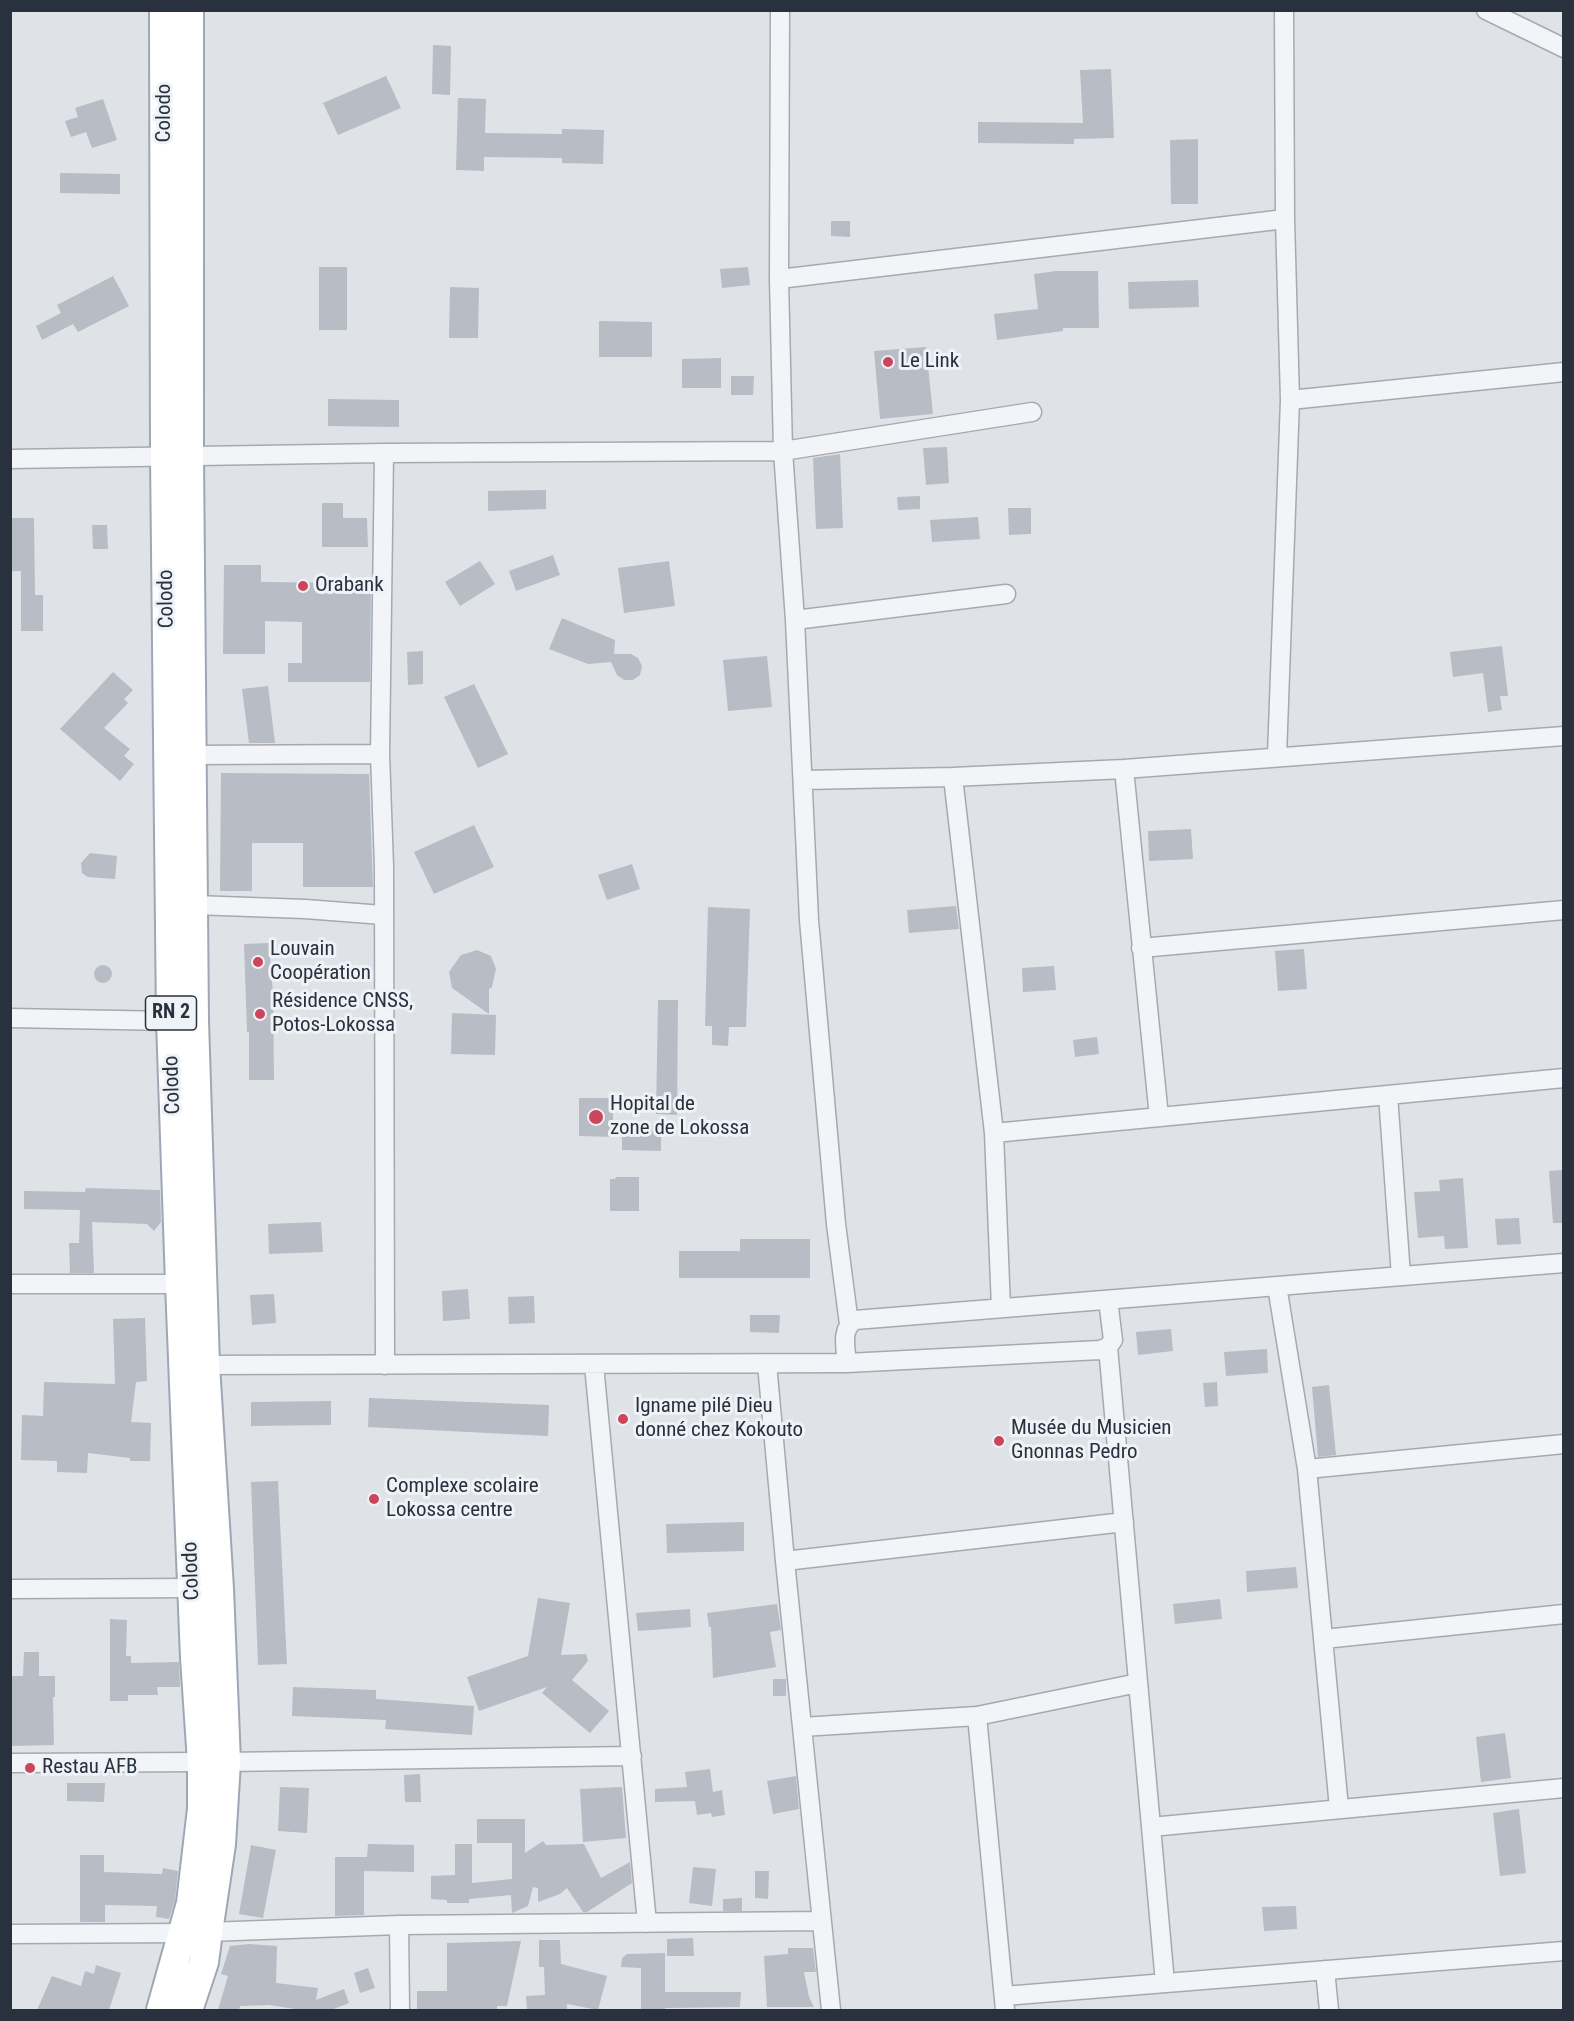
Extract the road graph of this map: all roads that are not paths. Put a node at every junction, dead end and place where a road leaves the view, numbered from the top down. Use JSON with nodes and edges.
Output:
{"nodes":[{"id":1,"x":164,"y":10,"type":"edge"},
{"id":2,"x":189,"y":10,"type":"edge"},
{"id":3,"x":780,"y":10,"type":"edge"},
{"id":4,"x":1284,"y":10,"type":"edge"},
{"id":5,"x":1486,"y":10,"type":"edge"},
{"id":6,"x":1563,"y":48,"type":"edge"},
{"id":7,"x":1285,"y":219,"type":"junction"},
{"id":8,"x":779,"y":279,"type":"junction"},
{"id":9,"x":1563,"y":372,"type":"edge"},
{"id":10,"x":1290,"y":400,"type":"junction"},
{"id":11,"x":1032,"y":412,"type":"dead end"},
{"id":12,"x":783,"y":451,"type":"junction"},
{"id":13,"x":384,"y":453,"type":"junction"},
{"id":14,"x":177,"y":456,"type":"junction"},
{"id":15,"x":10,"y":459,"type":"edge"},
{"id":16,"x":1006,"y":594,"type":"dead end"},
{"id":17,"x":795,"y":620,"type":"junction"},
{"id":18,"x":1563,"y":736,"type":"edge"},
{"id":19,"x":380,"y":754,"type":"junction"},
{"id":20,"x":192,"y":755,"type":"junction"},
{"id":21,"x":1277,"y":756,"type":"junction"},
{"id":22,"x":1124,"y":769,"type":"junction"},
{"id":23,"x":953,"y":777,"type":"junction"},
{"id":24,"x":803,"y":780,"type":"junction"},
{"id":25,"x":194,"y":905,"type":"junction"},
{"id":26,"x":1563,"y":910,"type":"edge"},
{"id":27,"x":383,"y":915,"type":"junction"},
{"id":28,"x":1141,"y":948,"type":"junction"},
{"id":29,"x":10,"y":1018,"type":"edge"},
{"id":30,"x":171,"y":1021,"type":"junction"},
{"id":31,"x":1563,"y":1078,"type":"edge"},
{"id":32,"x":1388,"y":1095,"type":"junction"},
{"id":33,"x":1159,"y":1117,"type":"junction"},
{"id":34,"x":994,"y":1133,"type":"junction"},
{"id":35,"x":1563,"y":1263,"type":"edge"},
{"id":36,"x":1401,"y":1276,"type":"junction"},
{"id":37,"x":10,"y":1284,"type":"edge"},
{"id":38,"x":180,"y":1284,"type":"junction"},
{"id":39,"x":1277,"y":1286,"type":"junction"},
{"id":40,"x":1108,"y":1300,"type":"junction"},
{"id":41,"x":1001,"y":1308,"type":"junction"},
{"id":42,"x":849,"y":1324,"type":"junction"},
{"id":43,"x":1108,"y":1347,"type":"junction"},
{"id":44,"x":767,"y":1364,"type":"junction"},
{"id":45,"x":847,"y":1364,"type":"junction"},
{"id":46,"x":204,"y":1365,"type":"junction"},
{"id":47,"x":385,"y":1365,"type":"junction"},
{"id":48,"x":594,"y":1365,"type":"junction"},
{"id":49,"x":1563,"y":1444,"type":"edge"},
{"id":50,"x":1308,"y":1469,"type":"junction"},
{"id":51,"x":1124,"y":1522,"type":"junction"},
{"id":52,"x":785,"y":1561,"type":"junction"},
{"id":53,"x":192,"y":1588,"type":"junction"},
{"id":54,"x":10,"y":1589,"type":"edge"},
{"id":55,"x":1563,"y":1614,"type":"edge"},
{"id":56,"x":1324,"y":1639,"type":"junction"},
{"id":57,"x":1138,"y":1683,"type":"junction"},
{"id":58,"x":977,"y":1716,"type":"junction"},
{"id":59,"x":802,"y":1727,"type":"junction"},
{"id":60,"x":632,"y":1756,"type":"junction"},
{"id":61,"x":214,"y":1762,"type":"junction"},
{"id":62,"x":10,"y":1763,"type":"edge"},
{"id":63,"x":1563,"y":1788,"type":"edge"},
{"id":64,"x":1339,"y":1808,"type":"junction"},
{"id":65,"x":1151,"y":1827,"type":"junction"},
{"id":66,"x":821,"y":1920,"type":"junction"},
{"id":67,"x":647,"y":1923,"type":"junction"},
{"id":68,"x":399,"y":1926,"type":"junction"},
{"id":69,"x":196,"y":1932,"type":"junction"},
{"id":70,"x":10,"y":1934,"type":"edge"},
{"id":71,"x":1563,"y":1951,"type":"edge"},
{"id":72,"x":1325,"y":1970,"type":"junction"},
{"id":73,"x":1165,"y":1983,"type":"junction"},
{"id":74,"x":1005,"y":2003,"type":"edge"},
{"id":75,"x":161,"y":2010,"type":"edge"},
{"id":76,"x":188,"y":2010,"type":"edge"},
{"id":77,"x":400,"y":2010,"type":"edge"},
{"id":78,"x":831,"y":2010,"type":"edge"},
{"id":79,"x":1329,"y":2010,"type":"edge"}],
"edges":[{"from":1,"to":14,"type":"main road","name":"Colodo","number":"RN 2"},
{"from":2,"to":14,"type":"main road","name":"Colodo","number":"RN 2"},
{"from":3,"to":8,"type":"street"},
{"from":4,"to":7,"type":"street"},
{"from":5,"to":6,"type":"street"},
{"from":7,"to":8,"type":"street"},
{"from":7,"to":10,"type":"street"},
{"from":8,"to":12,"type":"street"},
{"from":9,"to":10,"type":"street"},
{"from":10,"to":21,"type":"street"},
{"from":11,"to":12,"type":"street"},
{"from":12,"to":13,"type":"street"},
{"from":12,"to":17,"type":"street"},
{"from":13,"to":14,"type":"street"},
{"from":13,"to":19,"type":"street"},
{"from":14,"to":15,"type":"street"},
{"from":14,"to":20,"type":"main road","name":"Colodo","number":"RN 2"},
{"from":14,"to":30,"type":"main road","name":"Colodo","number":"RN 2"},
{"from":16,"to":17,"type":"street"},
{"from":17,"to":24,"type":"street"},
{"from":18,"to":21,"type":"street"},
{"from":19,"to":20,"type":"street"},
{"from":19,"to":27,"type":"street"},
{"from":20,"to":25,"type":"main road","name":"Colodo","number":"RN 2"},
{"from":21,"to":22,"type":"street"},
{"from":22,"to":23,"type":"street"},
{"from":22,"to":28,"type":"street"},
{"from":23,"to":24,"type":"street"},
{"from":23,"to":34,"type":"street"},
{"from":24,"to":42,"type":"street"},
{"from":25,"to":27,"type":"street"},
{"from":25,"to":46,"type":"main road","name":"Colodo","number":"RN 2"},
{"from":26,"to":28,"type":"street"},
{"from":27,"to":47,"type":"street"},
{"from":28,"to":33,"type":"street"},
{"from":29,"to":30,"type":"street"},
{"from":30,"to":38,"type":"main road","name":"Colodo","number":"RN 2"},
{"from":31,"to":32,"type":"street"},
{"from":32,"to":33,"type":"street"},
{"from":32,"to":36,"type":"street"},
{"from":33,"to":34,"type":"street"},
{"from":34,"to":41,"type":"street"},
{"from":35,"to":36,"type":"street"},
{"from":36,"to":39,"type":"street"},
{"from":37,"to":38,"type":"street"},
{"from":38,"to":53,"type":"main road","name":"Colodo","number":"RN 2"},
{"from":39,"to":40,"type":"street"},
{"from":39,"to":50,"type":"street"},
{"from":40,"to":41,"type":"street"},
{"from":40,"to":43,"type":"street"},
{"from":41,"to":42,"type":"street"},
{"from":42,"to":45,"type":"street"},
{"from":43,"to":45,"type":"street"},
{"from":43,"to":51,"type":"street"},
{"from":44,"to":45,"type":"street"},
{"from":44,"to":48,"type":"street"},
{"from":44,"to":52,"type":"street"},
{"from":46,"to":47,"type":"street"},
{"from":46,"to":61,"type":"main road","name":"Colodo","number":"RN 2"},
{"from":47,"to":48,"type":"street"},
{"from":48,"to":60,"type":"street"},
{"from":49,"to":50,"type":"street"},
{"from":50,"to":56,"type":"street"},
{"from":51,"to":52,"type":"street"},
{"from":51,"to":57,"type":"street"},
{"from":52,"to":59,"type":"street"},
{"from":53,"to":54,"type":"street"},
{"from":53,"to":61,"type":"main road","name":"Colodo","number":"RN 2"},
{"from":55,"to":56,"type":"street"},
{"from":56,"to":64,"type":"street"},
{"from":57,"to":58,"type":"street"},
{"from":57,"to":65,"type":"street"},
{"from":58,"to":59,"type":"street"},
{"from":58,"to":74,"type":"street"},
{"from":59,"to":66,"type":"street"},
{"from":60,"to":61,"type":"street"},
{"from":60,"to":67,"type":"street"},
{"from":61,"to":62,"type":"street"},
{"from":61,"to":69,"type":"main road","name":"Colodo","number":"RN 2"},
{"from":63,"to":64,"type":"street"},
{"from":64,"to":65,"type":"street"},
{"from":65,"to":73,"type":"street"},
{"from":66,"to":67,"type":"street"},
{"from":66,"to":78,"type":"street"},
{"from":67,"to":68,"type":"street"},
{"from":68,"to":69,"type":"street"},
{"from":68,"to":77,"type":"street"},
{"from":69,"to":70,"type":"street"},
{"from":69,"to":75,"type":"main road","name":"Colodo","number":"RN 2"},
{"from":69,"to":76,"type":"main road","name":"Colodo","number":"RN 2"},
{"from":71,"to":72,"type":"street"},
{"from":72,"to":73,"type":"street"},
{"from":72,"to":79,"type":"street"},
{"from":73,"to":74,"type":"street"}]}
